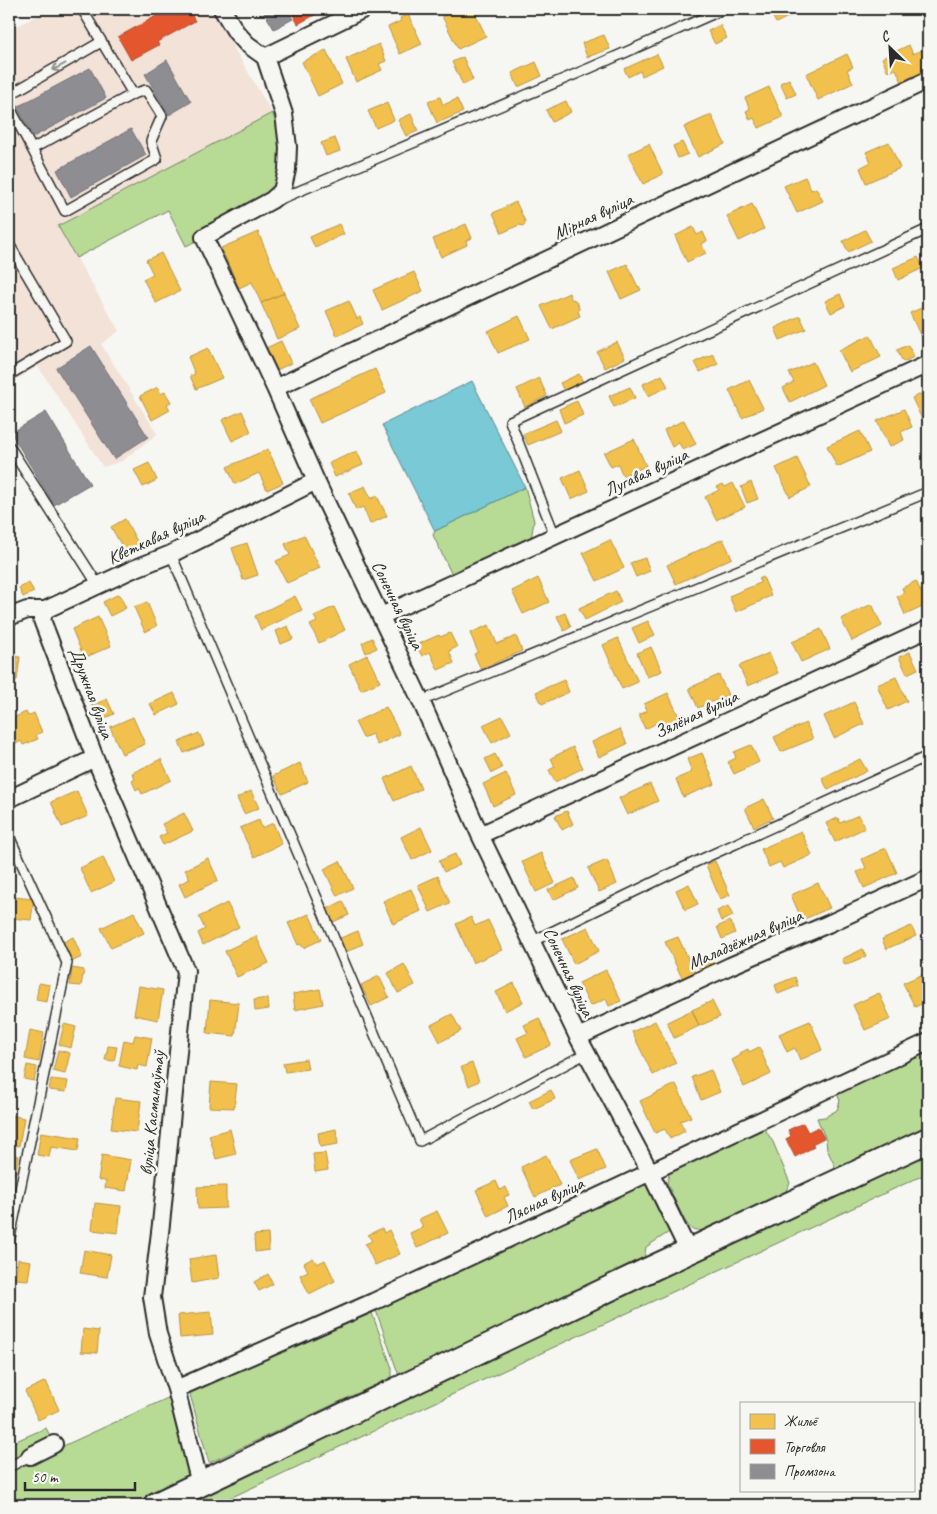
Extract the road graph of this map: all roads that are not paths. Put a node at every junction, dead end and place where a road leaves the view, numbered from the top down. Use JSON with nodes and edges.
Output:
{"nodes":[{"id":1,"x":82,"y":9,"type":"edge"},
{"id":2,"x":222,"y":9,"type":"edge"},
{"id":3,"x":364,"y":9,"type":"edge"},
{"id":4,"x":724,"y":9,"type":"edge"},
{"id":5,"x":101,"y":42,"type":"junction"},
{"id":6,"x":265,"y":57,"type":"junction"},
{"id":7,"x":928,"y":80,"type":"edge"},
{"id":8,"x":132,"y":94,"type":"junction"},
{"id":9,"x":9,"y":95,"type":"edge"},
{"id":10,"x":9,"y":106,"type":"edge"},
{"id":11,"x":32,"y":150,"type":"junction"},
{"id":12,"x":256,"y":209,"type":"junction"},
{"id":13,"x":928,"y":229,"type":"edge"},
{"id":14,"x":9,"y":244,"type":"edge"},
{"id":15,"x":928,"y":364,"type":"edge"},
{"id":16,"x":9,"y":375,"type":"edge"},
{"id":17,"x":275,"y":388,"type":"junction"},
{"id":18,"x":9,"y":446,"type":"edge"},
{"id":19,"x":316,"y":481,"type":"junction"},
{"id":20,"x":928,"y":492,"type":"edge"},
{"id":21,"x":555,"y":536,"type":"junction"},
{"id":22,"x":171,"y":554,"type":"junction"},
{"id":23,"x":98,"y":585,"type":"junction"},
{"id":24,"x":45,"y":610,"type":"junction"},
{"id":25,"x":381,"y":616,"type":"junction"},
{"id":26,"x":9,"y":617,"type":"edge"},
{"id":27,"x":928,"y":629,"type":"edge"},
{"id":28,"x":421,"y":701,"type":"junction"},
{"id":29,"x":928,"y":756,"type":"edge"},
{"id":30,"x":95,"y":758,"type":"junction"},
{"id":31,"x":9,"y":799,"type":"edge"},
{"id":32,"x":480,"y":835,"type":"junction"},
{"id":33,"x":9,"y":836,"type":"edge"},
{"id":34,"x":928,"y":878,"type":"edge"},
{"id":35,"x":533,"y":941,"type":"junction"},
{"id":36,"x":578,"y":1038,"type":"junction"},
{"id":37,"x":928,"y":1042,"type":"edge"},
{"id":38,"x":587,"y":1053,"type":"junction"},
{"id":39,"x":928,"y":1140,"type":"edge"},
{"id":40,"x":650,"y":1172,"type":"junction"},
{"id":41,"x":9,"y":1242,"type":"edge"},
{"id":42,"x":689,"y":1252,"type":"junction"},
{"id":43,"x":176,"y":1390,"type":"junction"},
{"id":44,"x":54,"y":1444,"type":"dead end"},
{"id":45,"x":30,"y":1456,"type":"joint"},
{"id":46,"x":9,"y":1467,"type":"edge"},
{"id":47,"x":200,"y":1484,"type":"junction"},
{"id":48,"x":156,"y":1505,"type":"edge"}],
"edges":[{"from":1,"to":5,"type":"lane"},
{"from":2,"to":6,"type":"street"},
{"from":3,"to":6,"type":"street"},
{"from":4,"to":12,"type":"lane"},
{"from":5,"to":8,"type":"lane"},
{"from":5,"to":9,"type":"lane","one_way":true},
{"from":6,"to":12,"type":"street","name":"Сонечная вуліца"},
{"from":7,"to":17,"type":"street","name":"Мірная вуліца"},
{"from":8,"to":11,"type":"lane"},
{"from":8,"to":11,"type":"lane"},
{"from":10,"to":11,"type":"lane"},
{"from":12,"to":17,"type":"street","name":"Сонечная вуліца"},
{"from":13,"to":21,"type":"lane"},
{"from":14,"to":16,"type":"lane"},
{"from":15,"to":21,"type":"street","name":"Лугавая вуліца"},
{"from":17,"to":19,"type":"street","name":"Сонечная вуліца"},
{"from":18,"to":23,"type":"lane"},
{"from":19,"to":22,"type":"street","name":"Кветкавая вуліца"},
{"from":19,"to":25,"type":"street","name":"Сонечная вуліца"},
{"from":20,"to":28,"type":"lane"},
{"from":21,"to":25,"type":"street","name":"Лугавая вуліца"},
{"from":22,"to":23,"type":"street","name":"Кветкавая вуліца"},
{"from":22,"to":38,"type":"lane"},
{"from":23,"to":24,"type":"street","name":"Кветкавая вуліца"},
{"from":24,"to":26,"type":"street","name":"Кветкавая вуліца"},
{"from":24,"to":30,"type":"street","name":"Дружная вуліца"},
{"from":25,"to":28,"type":"street","name":"Сонечная вуліца"},
{"from":27,"to":32,"type":"street","name":"Зялёная вуліца"},
{"from":28,"to":32,"type":"street","name":"Сонечная вуліца"},
{"from":29,"to":35,"type":"lane"},
{"from":30,"to":31,"type":"street","name":"Дружная вуліца"},
{"from":30,"to":43,"type":"street","name":"вуліца Касманаўтаў"},
{"from":32,"to":35,"type":"street","name":"Сонечная вуліца"},
{"from":33,"to":41,"type":"lane"},
{"from":34,"to":36,"type":"street","name":"Маладзёжная вуліца"},
{"from":35,"to":36,"type":"street","name":"Сонечная вуліца"},
{"from":36,"to":38,"type":"street","name":"Сонечная вуліца"},
{"from":37,"to":40,"type":"street","name":"Лясная вуліца"},
{"from":38,"to":40,"type":"street","name":"Сонечная вуліца"},
{"from":39,"to":42,"type":"main road"},
{"from":40,"to":42,"type":"street","name":"Сонечная вуліца"},
{"from":40,"to":43,"type":"street","name":"Лясная вуліца"},
{"from":42,"to":47,"type":"main road"},
{"from":43,"to":47,"type":"street","name":"вуліца Касманаўтаў"},
{"from":44,"to":45,"type":"street"},
{"from":45,"to":46,"type":"lane"},
{"from":47,"to":48,"type":"main road"}]}
